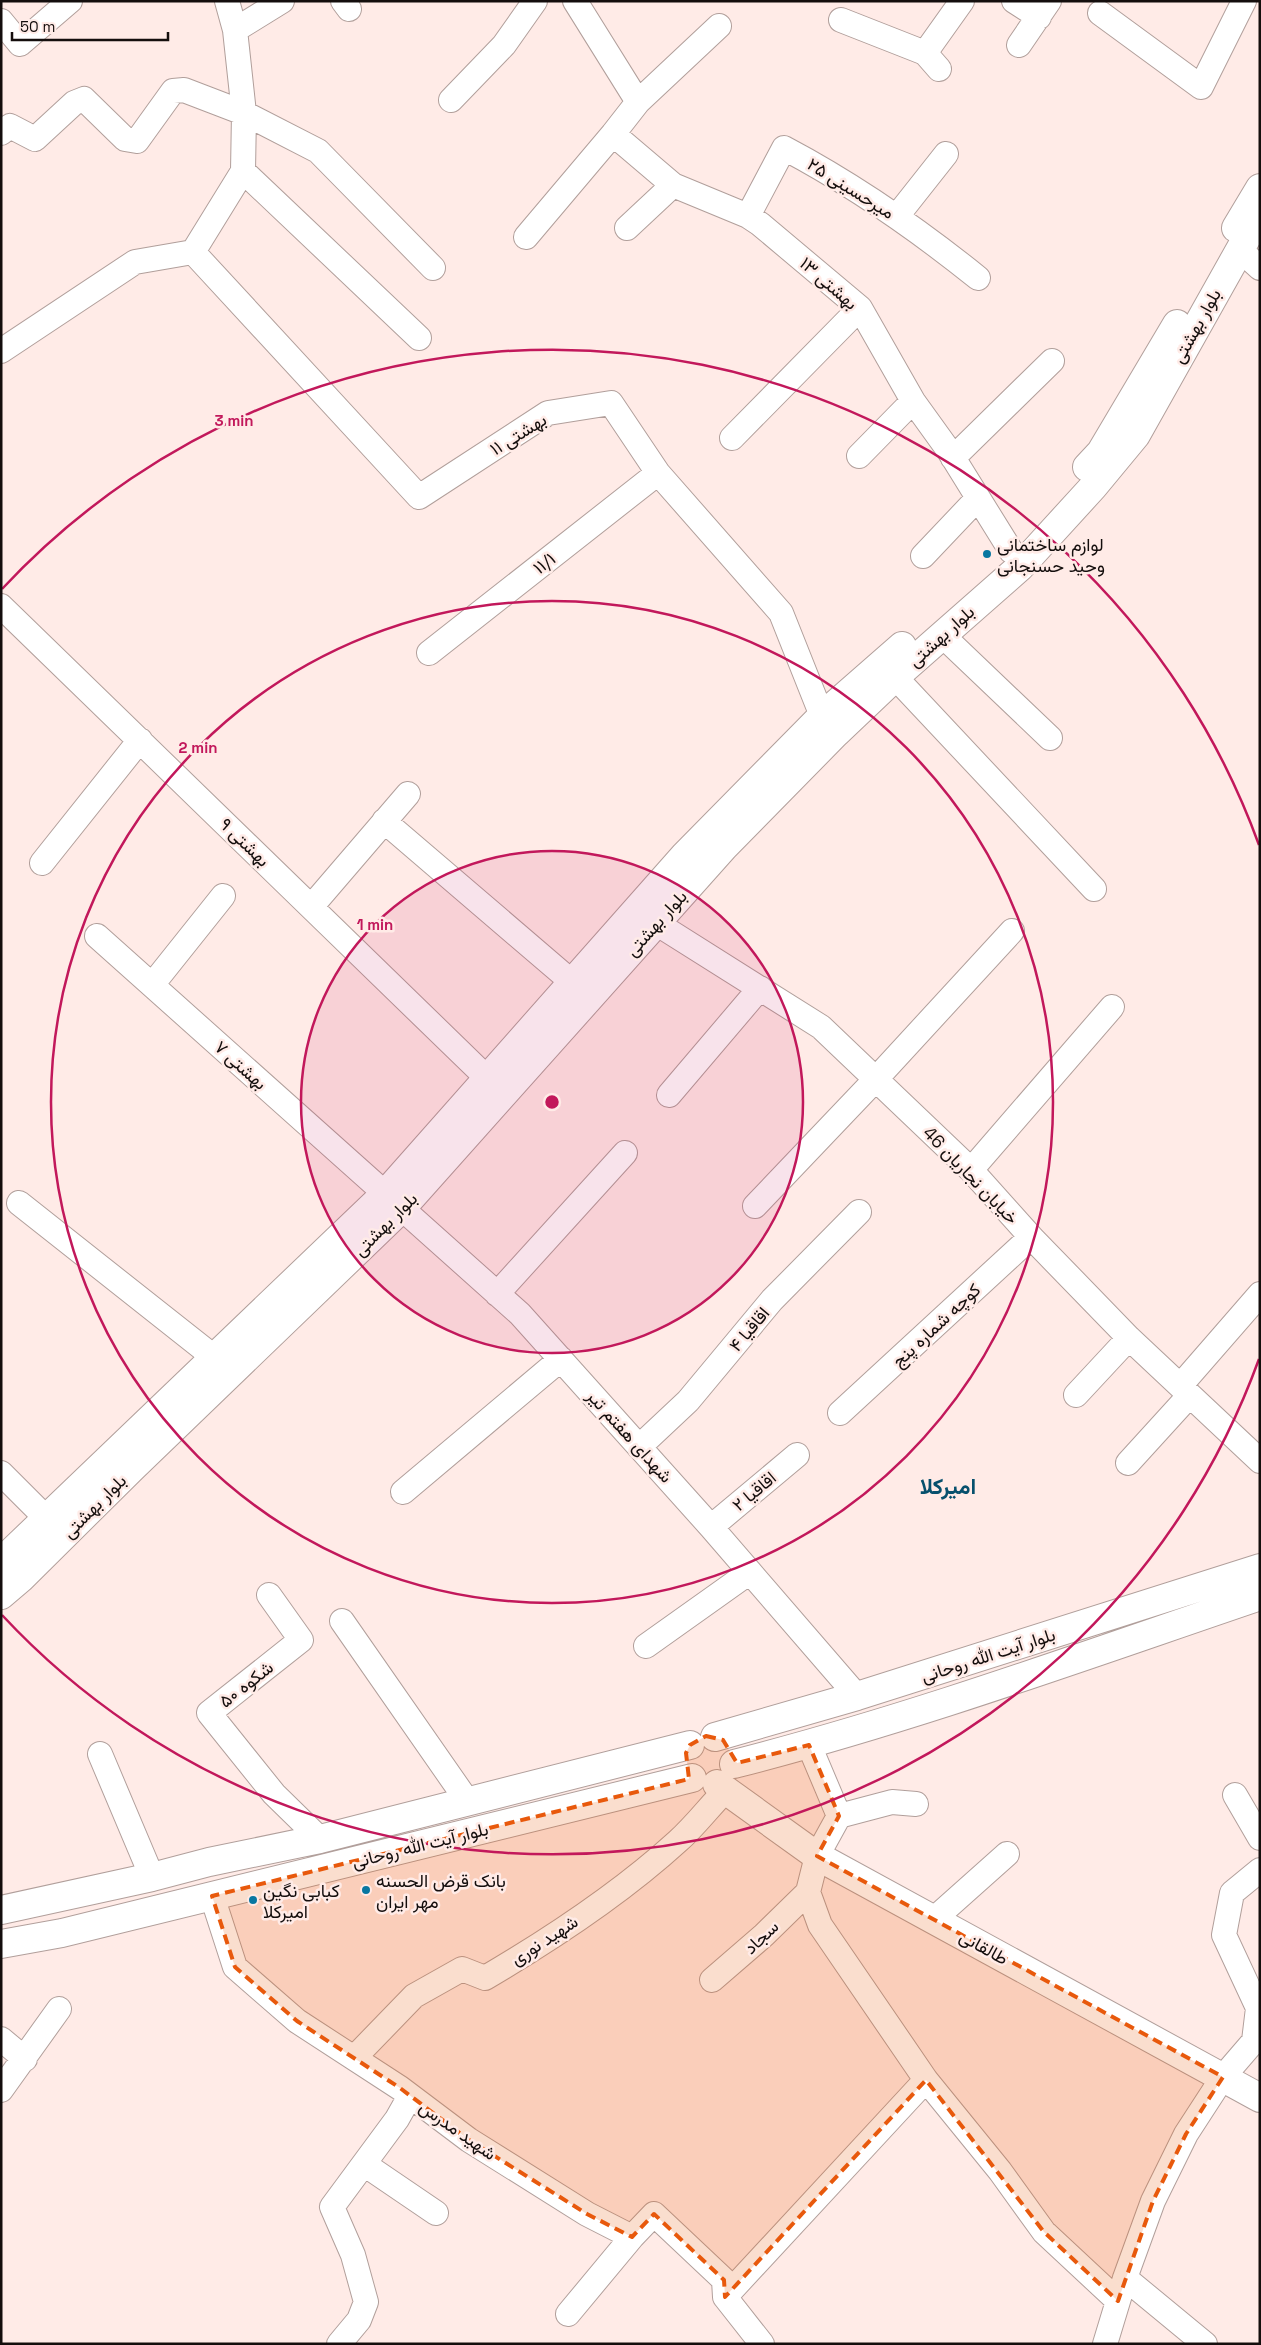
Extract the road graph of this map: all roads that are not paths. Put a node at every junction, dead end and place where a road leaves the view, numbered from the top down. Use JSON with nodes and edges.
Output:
{"nodes":[{"id":1,"x":70,"y":1,"type":"edge"},
{"id":2,"x":227,"y":1,"type":"edge"},
{"id":3,"x":282,"y":1,"type":"edge"},
{"id":4,"x":535,"y":1,"type":"edge"},
{"id":5,"x":575,"y":1,"type":"edge"},
{"id":6,"x":962,"y":1,"type":"edge"},
{"id":7,"x":1014,"y":1,"type":"edge"},
{"id":8,"x":1244,"y":1,"type":"edge"},
{"id":9,"x":1044,"y":9,"type":"edge"},
{"id":10,"x":1100,"y":13,"type":"dead end"},
{"id":11,"x":841,"y":20,"type":"dead end"},
{"id":12,"x":1,"y":21,"type":"edge"},
{"id":13,"x":719,"y":26,"type":"dead end"},
{"id":14,"x":235,"y":30,"type":"junction"},
{"id":15,"x":1019,"y":45,"type":"dead end"},
{"id":16,"x":451,"y":100,"type":"dead end"},
{"id":17,"x":638,"y":102,"type":"junction"},
{"id":18,"x":244,"y":113,"type":"junction"},
{"id":19,"x":1,"y":133,"type":"edge"},
{"id":20,"x":613,"y":134,"type":"junction"},
{"id":21,"x":946,"y":154,"type":"dead end"},
{"id":22,"x":243,"y":171,"type":"junction"},
{"id":23,"x":673,"y":185,"type":"junction"},
{"id":24,"x":1260,"y":188,"type":"edge"},
{"id":25,"x":1260,"y":214,"type":"edge"},
{"id":26,"x":748,"y":216,"type":"junction"},
{"id":27,"x":897,"y":216,"type":"junction"},
{"id":28,"x":627,"y":228,"type":"dead end"},
{"id":29,"x":526,"y":237,"type":"dead end"},
{"id":30,"x":1238,"y":249,"type":"junction"},
{"id":31,"x":193,"y":252,"type":"junction"},
{"id":32,"x":433,"y":268,"type":"dead end"},
{"id":33,"x":1260,"y":268,"type":"edge"},
{"id":34,"x":978,"y":278,"type":"dead end"},
{"id":35,"x":860,"y":308,"type":"junction"},
{"id":36,"x":420,"y":338,"type":"dead end"},
{"id":37,"x":5,"y":342,"type":"edge"},
{"id":38,"x":1052,"y":361,"type":"dead end"},
{"id":39,"x":913,"y":401,"type":"junction"},
{"id":40,"x":732,"y":438,"type":"dead end"},
{"id":41,"x":859,"y":456,"type":"dead end"},
{"id":42,"x":953,"y":458,"type":"junction"},
{"id":43,"x":658,"y":473,"type":"junction"},
{"id":44,"x":978,"y":498,"type":"junction"},
{"id":45,"x":1012,"y":551,"type":"junction"},
{"id":46,"x":923,"y":556,"type":"dead end"},
{"id":47,"x":1,"y":606,"type":"edge"},
{"id":48,"x":942,"y":635,"type":"junction"},
{"id":49,"x":429,"y":652,"type":"dead end"},
{"id":50,"x":894,"y":678,"type":"junction"},
{"id":51,"x":822,"y":716,"type":"junction"},
{"id":52,"x":1050,"y":738,"type":"dead end"},
{"id":53,"x":140,"y":740,"type":"junction"},
{"id":54,"x":408,"y":794,"type":"dead end"},
{"id":55,"x":384,"y":821,"type":"junction"},
{"id":56,"x":42,"y":863,"type":"dead end"},
{"id":57,"x":1094,"y":888,"type":"dead end"},
{"id":58,"x":223,"y":896,"type":"dead end"},
{"id":59,"x":312,"y":907,"type":"junction"},
{"id":60,"x":647,"y":916,"type":"junction"},
{"id":61,"x":1012,"y":932,"type":"dead end"},
{"id":62,"x":97,"y":936,"type":"dead end"},
{"id":63,"x":572,"y":982,"type":"junction"},
{"id":64,"x":152,"y":985,"type":"junction"},
{"id":65,"x":760,"y":988,"type":"junction"},
{"id":66,"x":1112,"y":1007,"type":"dead end"},
{"id":67,"x":488,"y":1079,"type":"junction"},
{"id":68,"x":876,"y":1080,"type":"junction"},
{"id":69,"x":669,"y":1095,"type":"dead end"},
{"id":70,"x":625,"y":1153,"type":"dead end"},
{"id":71,"x":971,"y":1170,"type":"junction"},
{"id":72,"x":394,"y":1201,"type":"junction"},
{"id":73,"x":19,"y":1202,"type":"dead end"},
{"id":74,"x":755,"y":1206,"type":"dead end"},
{"id":75,"x":859,"y":1212,"type":"dead end"},
{"id":76,"x":1031,"y":1237,"type":"junction"},
{"id":77,"x":497,"y":1294,"type":"junction"},
{"id":78,"x":1260,"y":1294,"type":"edge"},
{"id":79,"x":1129,"y":1338,"type":"junction"},
{"id":80,"x":215,"y":1358,"type":"junction"},
{"id":81,"x":561,"y":1359,"type":"junction"},
{"id":82,"x":1184,"y":1391,"type":"junction"},
{"id":83,"x":1076,"y":1395,"type":"dead end"},
{"id":84,"x":840,"y":1413,"type":"dead end"},
{"id":85,"x":159,"y":1427,"type":"junction"},
{"id":86,"x":639,"y":1446,"type":"junction"},
{"id":87,"x":797,"y":1455,"type":"dead end"},
{"id":88,"x":1260,"y":1461,"type":"edge"},
{"id":89,"x":1128,"y":1463,"type":"dead end"},
{"id":90,"x":1,"y":1473,"type":"edge"},
{"id":91,"x":403,"y":1492,"type":"dead end"},
{"id":92,"x":47,"y":1519,"type":"junction"},
{"id":93,"x":711,"y":1526,"type":"junction"},
{"id":94,"x":1,"y":1562,"type":"edge"},
{"id":95,"x":1260,"y":1568,"type":"edge"},
{"id":96,"x":750,"y":1572,"type":"junction"},
{"id":97,"x":1,"y":1595,"type":"edge"},
{"id":98,"x":269,"y":1595,"type":"dead end"},
{"id":99,"x":1260,"y":1596,"type":"edge"},
{"id":100,"x":342,"y":1621,"type":"dead end"},
{"id":101,"x":646,"y":1646,"type":"dead end"},
{"id":102,"x":857,"y":1696,"type":"junction"},
{"id":103,"x":703,"y":1741,"type":"junction"},
{"id":104,"x":810,"y":1744,"type":"junction"},
{"id":105,"x":100,"y":1754,"type":"dead end"},
{"id":106,"x":717,"y":1779,"type":"junction"},
{"id":107,"x":1235,"y":1795,"type":"dead end"},
{"id":108,"x":468,"y":1802,"type":"junction"},
{"id":109,"x":916,"y":1804,"type":"dead end"},
{"id":110,"x":840,"y":1816,"type":"junction"},
{"id":111,"x":1260,"y":1838,"type":"edge"},
{"id":112,"x":320,"y":1839,"type":"junction"},
{"id":113,"x":1006,"y":1854,"type":"dead end"},
{"id":114,"x":816,"y":1856,"type":"junction"},
{"id":115,"x":1260,"y":1870,"type":"edge"},
{"id":116,"x":152,"y":1877,"type":"junction"},
{"id":117,"x":808,"y":1892,"type":"junction"},
{"id":118,"x":212,"y":1896,"type":"junction"},
{"id":119,"x":1,"y":1910,"type":"edge"},
{"id":120,"x":934,"y":1920,"type":"junction"},
{"id":121,"x":1,"y":1944,"type":"edge"},
{"id":122,"x":712,"y":1980,"type":"dead end"},
{"id":123,"x":59,"y":2009,"type":"dead end"},
{"id":124,"x":1,"y":2039,"type":"edge"},
{"id":125,"x":354,"y":2058,"type":"junction"},
{"id":126,"x":25,"y":2059,"type":"junction"},
{"id":127,"x":1223,"y":2077,"type":"junction"},
{"id":128,"x":926,"y":2080,"type":"junction"},
{"id":129,"x":1,"y":2090,"type":"edge"},
{"id":130,"x":410,"y":2096,"type":"junction"},
{"id":131,"x":1260,"y":2098,"type":"edge"},
{"id":132,"x":364,"y":2164,"type":"junction"},
{"id":133,"x":436,"y":2213,"type":"dead end"},
{"id":134,"x":632,"y":2237,"type":"junction"},
{"id":135,"x":1125,"y":2278,"type":"junction"},
{"id":136,"x":725,"y":2297,"type":"junction"},
{"id":137,"x":1118,"y":2301,"type":"junction"},
{"id":138,"x":568,"y":2314,"type":"dead end"},
{"id":139,"x":339,"y":2344,"type":"edge"},
{"id":140,"x":762,"y":2344,"type":"edge"},
{"id":141,"x":1105,"y":2344,"type":"edge"},
{"id":142,"x":1205,"y":2344,"type":"edge"}],
"edges":[{"from":1,"to":12,"type":"street"},
{"from":2,"to":14,"type":"street"},
{"from":3,"to":14,"type":"street"},
{"from":4,"to":16,"type":"street"},
{"from":5,"to":17,"type":"street"},
{"from":6,"to":11,"type":"street"},
{"from":7,"to":9,"type":"street"},
{"from":8,"to":10,"type":"street"},
{"from":9,"to":15,"type":"street"},
{"from":13,"to":17,"type":"street"},
{"from":14,"to":18,"type":"street"},
{"from":17,"to":20,"type":"street"},
{"from":18,"to":19,"type":"street"},
{"from":18,"to":22,"type":"street"},
{"from":18,"to":32,"type":"street"},
{"from":20,"to":23,"type":"street","name":"بهشتی ۱۳"},
{"from":20,"to":29,"type":"street"},
{"from":21,"to":27,"type":"street"},
{"from":22,"to":31,"type":"street"},
{"from":22,"to":36,"type":"street"},
{"from":23,"to":26,"type":"street","name":"بهشتی ۱۳"},
{"from":23,"to":28,"type":"street"},
{"from":24,"to":45,"type":"main road","name":"بلوار بهشتی"},
{"from":25,"to":30,"type":"main road","name":"بلوار بهشتی"},
{"from":26,"to":27,"type":"street","name":"میرحسینی ۲۵"},
{"from":26,"to":35,"type":"street","name":"بهشتی ۱۳"},
{"from":27,"to":34,"type":"street","name":"میرحسینی ۲۵"},
{"from":30,"to":33,"type":"street"},
{"from":30,"to":48,"type":"main road","name":"بلوار بهشتی"},
{"from":31,"to":37,"type":"street"},
{"from":31,"to":43,"type":"street","name":"بهشتی ۱۱"},
{"from":35,"to":39,"type":"street","name":"بهشتی ۱۳"},
{"from":35,"to":40,"type":"street"},
{"from":38,"to":42,"type":"street"},
{"from":39,"to":41,"type":"street"},
{"from":39,"to":42,"type":"street","name":"بهشتی ۱۳"},
{"from":42,"to":44,"type":"street","name":"بهشتی ۱۳"},
{"from":43,"to":49,"type":"street","name":"۱۱/۱"},
{"from":43,"to":51,"type":"street","name":"بهشتی ۱۱"},
{"from":44,"to":45,"type":"street","name":"بهشتی ۱۳"},
{"from":44,"to":46,"type":"street"},
{"from":45,"to":51,"type":"main road","name":"بلوار بهشتی"},
{"from":47,"to":53,"type":"street","name":"بهشتی ۹"},
{"from":48,"to":50,"type":"main road","name":"بلوار بهشتی"},
{"from":48,"to":52,"type":"street"},
{"from":50,"to":57,"type":"street"},
{"from":50,"to":60,"type":"main road","name":"بلوار بهشتی"},
{"from":51,"to":60,"type":"main road","name":"بلوار بهشتی"},
{"from":53,"to":56,"type":"street"},
{"from":53,"to":59,"type":"street","name":"بهشتی ۹"},
{"from":54,"to":55,"type":"street"},
{"from":55,"to":59,"type":"street"},
{"from":55,"to":63,"type":"street"},
{"from":58,"to":64,"type":"street"},
{"from":59,"to":67,"type":"street","name":"بهشتی ۹"},
{"from":60,"to":63,"type":"main road","name":"بلوار بهشتی"},
{"from":60,"to":65,"type":"street","name":"خیابان نجاریان 46"},
{"from":60,"to":72,"type":"main road","name":"بلوار بهشتی"},
{"from":61,"to":68,"type":"street"},
{"from":62,"to":64,"type":"street","name":"بهشتی ۷"},
{"from":63,"to":67,"type":"main road","name":"بلوار بهشتی"},
{"from":64,"to":72,"type":"street","name":"بهشتی ۷"},
{"from":65,"to":68,"type":"street","name":"خیابان نجاریان 46"},
{"from":65,"to":69,"type":"street"},
{"from":66,"to":71,"type":"street"},
{"from":67,"to":72,"type":"main road","name":"بلوار بهشتی"},
{"from":68,"to":71,"type":"street","name":"خیابان نجاریان 46"},
{"from":68,"to":74,"type":"street"},
{"from":70,"to":77,"type":"street"},
{"from":71,"to":76,"type":"street","name":"خیابان نجاریان 46"},
{"from":72,"to":77,"type":"street","name":"شهدای هفتم تیر"},
{"from":72,"to":80,"type":"main road","name":"بلوار بهشتی"},
{"from":72,"to":85,"type":"main road","name":"بلوار بهشتی"},
{"from":73,"to":80,"type":"street"},
{"from":75,"to":86,"type":"street","name":"اقاقیا ۴"},
{"from":76,"to":79,"type":"street","name":"خیابان نجاریان 46"},
{"from":76,"to":84,"type":"street","name":"کوچه شماره پنج"},
{"from":77,"to":81,"type":"street","name":"شهدای هفتم تیر"},
{"from":78,"to":82,"type":"street"},
{"from":79,"to":82,"type":"street","name":"خیابان نجاریان 46"},
{"from":79,"to":83,"type":"street"},
{"from":80,"to":85,"type":"main road","name":"بلوار بهشتی"},
{"from":81,"to":86,"type":"street","name":"شهدای هفتم تیر"},
{"from":81,"to":91,"type":"street"},
{"from":82,"to":88,"type":"street","name":"خیابان نجاریان 46"},
{"from":82,"to":89,"type":"street"},
{"from":85,"to":92,"type":"main road","name":"بلوار بهشتی"},
{"from":85,"to":97,"type":"main road","name":"بلوار بهشتی"},
{"from":86,"to":93,"type":"street","name":"شهدای هفتم تیر"},
{"from":87,"to":93,"type":"street","name":"اقاقیا ۲"},
{"from":90,"to":92,"type":"street"},
{"from":92,"to":94,"type":"main road","name":"بلوار بهشتی"},
{"from":93,"to":96,"type":"street","name":"شهدای هفتم تیر"},
{"from":95,"to":102,"type":"main road","name":"بلوار آیت الله روحانی"},
{"from":96,"to":101,"type":"street"},
{"from":96,"to":102,"type":"street","name":"شهدای هفتم تیر"},
{"from":98,"to":112,"type":"street","name":"شکوه ۵۰"},
{"from":99,"to":104,"type":"main road","name":"بلوار آیت الله روحانی"},
{"from":100,"to":108,"type":"street"},
{"from":102,"to":103,"type":"main road","name":"بلوار آیت الله روحانی"},
{"from":103,"to":106,"type":"main road"},
{"from":103,"to":106,"type":"main road"},
{"from":103,"to":108,"type":"main road","name":"بلوار آیت الله روحانی"},
{"from":104,"to":106,"type":"main road","name":"بلوار آیت الله روحانی"},
{"from":104,"to":110,"type":"street"},
{"from":105,"to":116,"type":"street"},
{"from":106,"to":114,"type":"main road","name":"طالقانی"},
{"from":106,"to":118,"type":"main road","name":"بلوار آیت الله روحانی"},
{"from":106,"to":125,"type":"street","name":"شهید نوری"},
{"from":107,"to":111,"type":"street"},
{"from":108,"to":112,"type":"main road","name":"بلوار آیت الله روحانی"},
{"from":109,"to":110,"type":"street"},
{"from":110,"to":114,"type":"street"},
{"from":112,"to":116,"type":"main road","name":"بلوار آیت الله روحانی"},
{"from":113,"to":120,"type":"street"},
{"from":114,"to":117,"type":"street"},
{"from":114,"to":120,"type":"main road","name":"طالقانی"},
{"from":115,"to":127,"type":"street"},
{"from":116,"to":119,"type":"main road","name":"بلوار آیت الله روحانی"},
{"from":117,"to":122,"type":"street","name":"سجاد"},
{"from":117,"to":128,"type":"street"},
{"from":118,"to":121,"type":"main road","name":"بلوار آیت الله روحانی"},
{"from":118,"to":125,"type":"street","name":"شهید مدرس"},
{"from":120,"to":127,"type":"main road","name":"طالقانی"},
{"from":123,"to":126,"type":"street"},
{"from":124,"to":126,"type":"street"},
{"from":125,"to":130,"type":"street","name":"شهید مدرس"},
{"from":126,"to":129,"type":"street"},
{"from":127,"to":131,"type":"main road","name":"طالقانی"},
{"from":127,"to":135,"type":"street"},
{"from":128,"to":136,"type":"street"},
{"from":128,"to":137,"type":"street"},
{"from":130,"to":132,"type":"street"},
{"from":130,"to":134,"type":"street","name":"شهید مدرس"},
{"from":132,"to":133,"type":"street"},
{"from":132,"to":139,"type":"street"},
{"from":134,"to":136,"type":"street"},
{"from":134,"to":138,"type":"street"},
{"from":135,"to":137,"type":"street"},
{"from":135,"to":142,"type":"street"},
{"from":136,"to":140,"type":"street"},
{"from":137,"to":141,"type":"street"}]}
